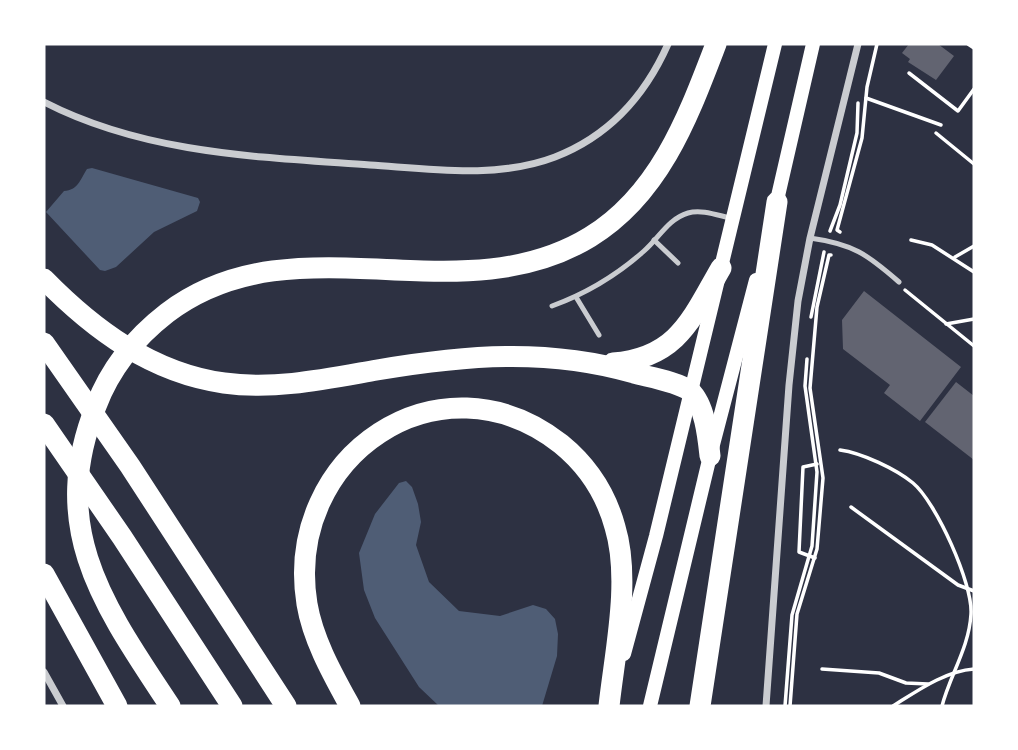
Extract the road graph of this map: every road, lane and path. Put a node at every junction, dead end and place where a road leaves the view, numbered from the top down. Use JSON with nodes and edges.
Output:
{"nodes":[{"id":1,"x":668,"y":44,"type":"edge"},
{"id":2,"x":716,"y":44,"type":"edge"},
{"id":3,"x":775,"y":44,"type":"edge"},
{"id":4,"x":813,"y":44,"type":"edge"},
{"id":5,"x":858,"y":44,"type":"edge"},
{"id":6,"x":871,"y":44,"type":"edge"},
{"id":7,"x":877,"y":44,"type":"edge"},
{"id":8,"x":968,"y":44,"type":"edge"},
{"id":9,"x":974,"y":48,"type":"edge"},
{"id":10,"x":865,"y":68,"type":"dead end"},
{"id":11,"x":909,"y":73,"type":"dead end"},
{"id":12,"x":862,"y":80,"type":"dead end"},
{"id":13,"x":974,"y":89,"type":"edge"},
{"id":14,"x":866,"y":98,"type":"junction"},
{"id":15,"x":44,"y":102,"type":"edge"},
{"id":16,"x":941,"y":125,"type":"dead end"},
{"id":17,"x":936,"y":132,"type":"dead end"},
{"id":18,"x":974,"y":164,"type":"edge"},
{"id":19,"x":777,"y":202,"type":"junction"},
{"id":20,"x":733,"y":218,"type":"junction"},
{"id":21,"x":810,"y":237,"type":"junction"},
{"id":22,"x":654,"y":240,"type":"junction"},
{"id":23,"x":827,"y":240,"type":"junction"},
{"id":24,"x":911,"y":240,"type":"dead end"},
{"id":25,"x":840,"y":244,"type":"junction"},
{"id":26,"x":974,"y":246,"type":"edge"},
{"id":27,"x":954,"y":258,"type":"junction"},
{"id":28,"x":678,"y":263,"type":"dead end"},
{"id":29,"x":721,"y":268,"type":"junction"},
{"id":30,"x":974,"y":272,"type":"edge"},
{"id":31,"x":44,"y":279,"type":"edge"},
{"id":32,"x":899,"y":282,"type":"joint"},
{"id":33,"x":576,"y":298,"type":"junction"},
{"id":34,"x":552,"y":306,"type":"dead end"},
{"id":35,"x":974,"y":319,"type":"edge"},
{"id":36,"x":946,"y":324,"type":"junction"},
{"id":37,"x":599,"y":335,"type":"dead end"},
{"id":38,"x":44,"y":343,"type":"edge"},
{"id":39,"x":974,"y":346,"type":"edge"},
{"id":40,"x":604,"y":364,"type":"junction"},
{"id":41,"x":690,"y":391,"type":"junction"},
{"id":42,"x":44,"y":424,"type":"edge"},
{"id":43,"x":840,"y":450,"type":"dead end"},
{"id":44,"x":710,"y":456,"type":"junction"},
{"id":45,"x":819,"y":463,"type":"junction"},
{"id":46,"x":851,"y":508,"type":"dead end"},
{"id":47,"x":809,"y":555,"type":"junction"},
{"id":48,"x":815,"y":558,"type":"junction"},
{"id":49,"x":44,"y":573,"type":"edge"},
{"id":50,"x":972,"y":591,"type":"edge"},
{"id":51,"x":822,"y":669,"type":"dead end"},
{"id":52,"x":974,"y":669,"type":"edge"},
{"id":53,"x":44,"y":672,"type":"edge"},
{"id":54,"x":955,"y":673,"type":"junction"},
{"id":55,"x":928,"y":684,"type":"junction"},
{"id":56,"x":63,"y":706,"type":"edge"},
{"id":57,"x":117,"y":706,"type":"edge"},
{"id":58,"x":170,"y":706,"type":"edge"},
{"id":59,"x":232,"y":706,"type":"edge"},
{"id":60,"x":286,"y":706,"type":"edge"},
{"id":61,"x":350,"y":706,"type":"edge"},
{"id":62,"x":609,"y":706,"type":"edge"},
{"id":63,"x":650,"y":706,"type":"edge"},
{"id":64,"x":701,"y":706,"type":"edge"},
{"id":65,"x":766,"y":706,"type":"edge"},
{"id":66,"x":787,"y":706,"type":"edge"},
{"id":67,"x":893,"y":706,"type":"edge"},
{"id":68,"x":942,"y":706,"type":"edge"}],
"edges":[{"from":1,"to":15,"type":"street"},
{"from":2,"to":58,"type":"highway"},
{"from":3,"to":20,"type":"main road"},
{"from":4,"to":19,"type":"main road"},
{"from":5,"to":21,"type":"street"},
{"from":6,"to":10,"type":"path"},
{"from":7,"to":14,"type":"path"},
{"from":8,"to":9,"type":"path"},
{"from":11,"to":13,"type":"path"},
{"from":12,"to":23,"type":"path"},
{"from":14,"to":16,"type":"path"},
{"from":14,"to":25,"type":"path"},
{"from":17,"to":18,"type":"path"},
{"from":19,"to":44,"type":"main road"},
{"from":19,"to":64,"type":"highway"},
{"from":20,"to":22,"type":"lane"},
{"from":20,"to":29,"type":"main road"},
{"from":21,"to":23,"type":"lane"},
{"from":21,"to":65,"type":"street"},
{"from":22,"to":28,"type":"lane"},
{"from":22,"to":33,"type":"lane"},
{"from":23,"to":25,"type":"lane"},
{"from":23,"to":45,"type":"path"},
{"from":24,"to":27,"type":"path"},
{"from":25,"to":32,"type":"lane"},
{"from":25,"to":45,"type":"path"},
{"from":26,"to":27,"type":"path"},
{"from":27,"to":30,"type":"path"},
{"from":29,"to":40,"type":"highway"},
{"from":29,"to":41,"type":"main road"},
{"from":31,"to":40,"type":"highway"},
{"from":32,"to":36,"type":"path"},
{"from":33,"to":34,"type":"lane"},
{"from":33,"to":37,"type":"lane"},
{"from":35,"to":36,"type":"path"},
{"from":36,"to":39,"type":"path"},
{"from":38,"to":60,"type":"highway"},
{"from":40,"to":41,"type":"highway"},
{"from":41,"to":44,"type":"highway"},
{"from":41,"to":62,"type":"main road"},
{"from":42,"to":59,"type":"highway"},
{"from":43,"to":50,"type":"path"},
{"from":44,"to":63,"type":"main road"},
{"from":45,"to":47,"type":"path"},
{"from":45,"to":47,"type":"path"},
{"from":45,"to":48,"type":"path"},
{"from":46,"to":50,"type":"path"},
{"from":47,"to":48,"type":"path"},
{"from":47,"to":66,"type":"path"},
{"from":48,"to":66,"type":"path"},
{"from":49,"to":57,"type":"highway"},
{"from":50,"to":54,"type":"path"},
{"from":51,"to":55,"type":"path"},
{"from":52,"to":54,"type":"path"},
{"from":53,"to":56,"type":"street"},
{"from":54,"to":55,"type":"path"},
{"from":54,"to":68,"type":"path"},
{"from":55,"to":67,"type":"path"},
{"from":61,"to":62,"type":"highway"}]}
